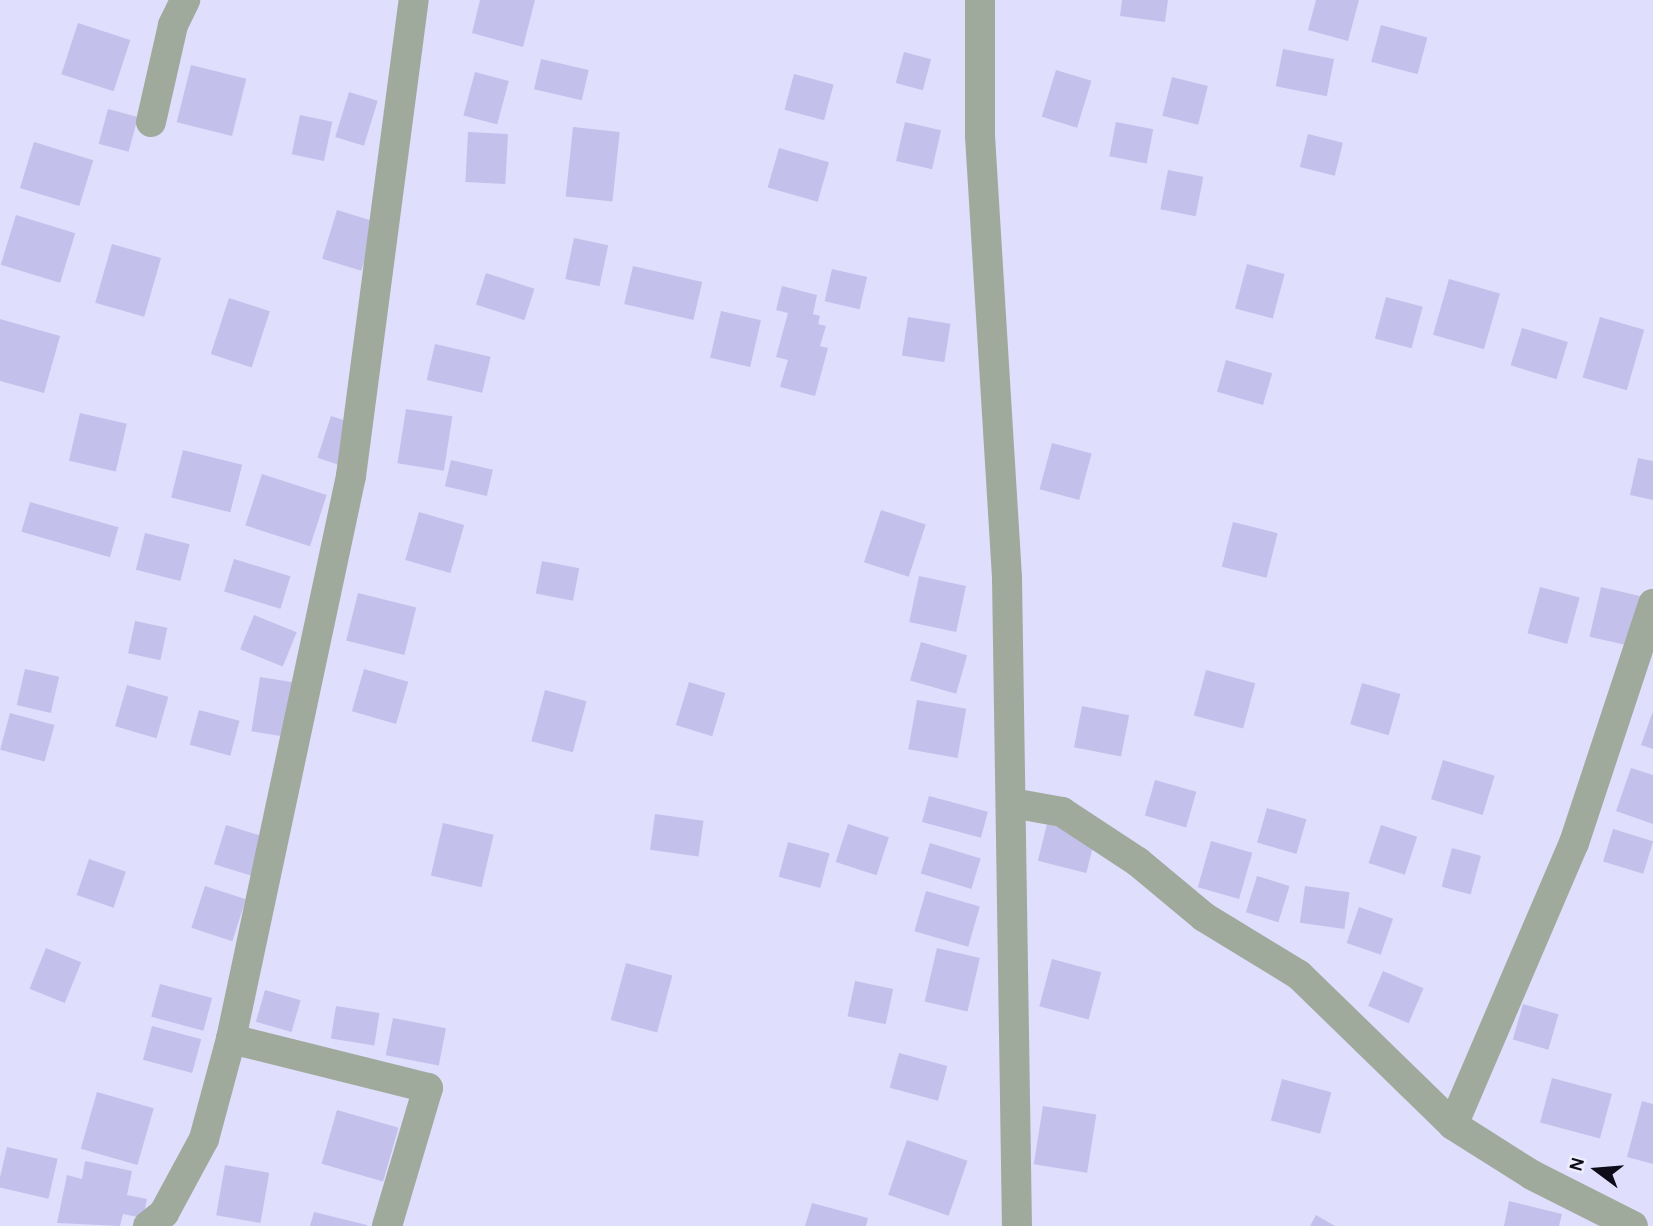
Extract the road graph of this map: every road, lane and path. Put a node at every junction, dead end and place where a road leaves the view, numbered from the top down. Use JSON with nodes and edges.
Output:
{"nodes":[{"id":1,"x":185,"y":0,"type":"edge"},
{"id":2,"x":414,"y":0,"type":"edge"},
{"id":3,"x":980,"y":0,"type":"edge"},
{"id":4,"x":151,"y":122,"type":"dead end"},
{"id":5,"x":1653,"y":604,"type":"edge"},
{"id":6,"x":1012,"y":803,"type":"junction"},
{"id":7,"x":231,"y":1039,"type":"junction"},
{"id":8,"x":1453,"y":1125,"type":"junction"},
{"id":9,"x":148,"y":1226,"type":"edge"},
{"id":10,"x":387,"y":1226,"type":"edge"},
{"id":11,"x":1017,"y":1226,"type":"edge"},
{"id":12,"x":1633,"y":1226,"type":"edge"}],
"edges":[{"from":1,"to":4,"type":"street"},
{"from":2,"to":7,"type":"street"},
{"from":3,"to":6,"type":"street"},
{"from":5,"to":8,"type":"street"},
{"from":6,"to":8,"type":"street"},
{"from":6,"to":11,"type":"street"},
{"from":7,"to":9,"type":"street"},
{"from":7,"to":10,"type":"street"},
{"from":8,"to":12,"type":"street"}]}
